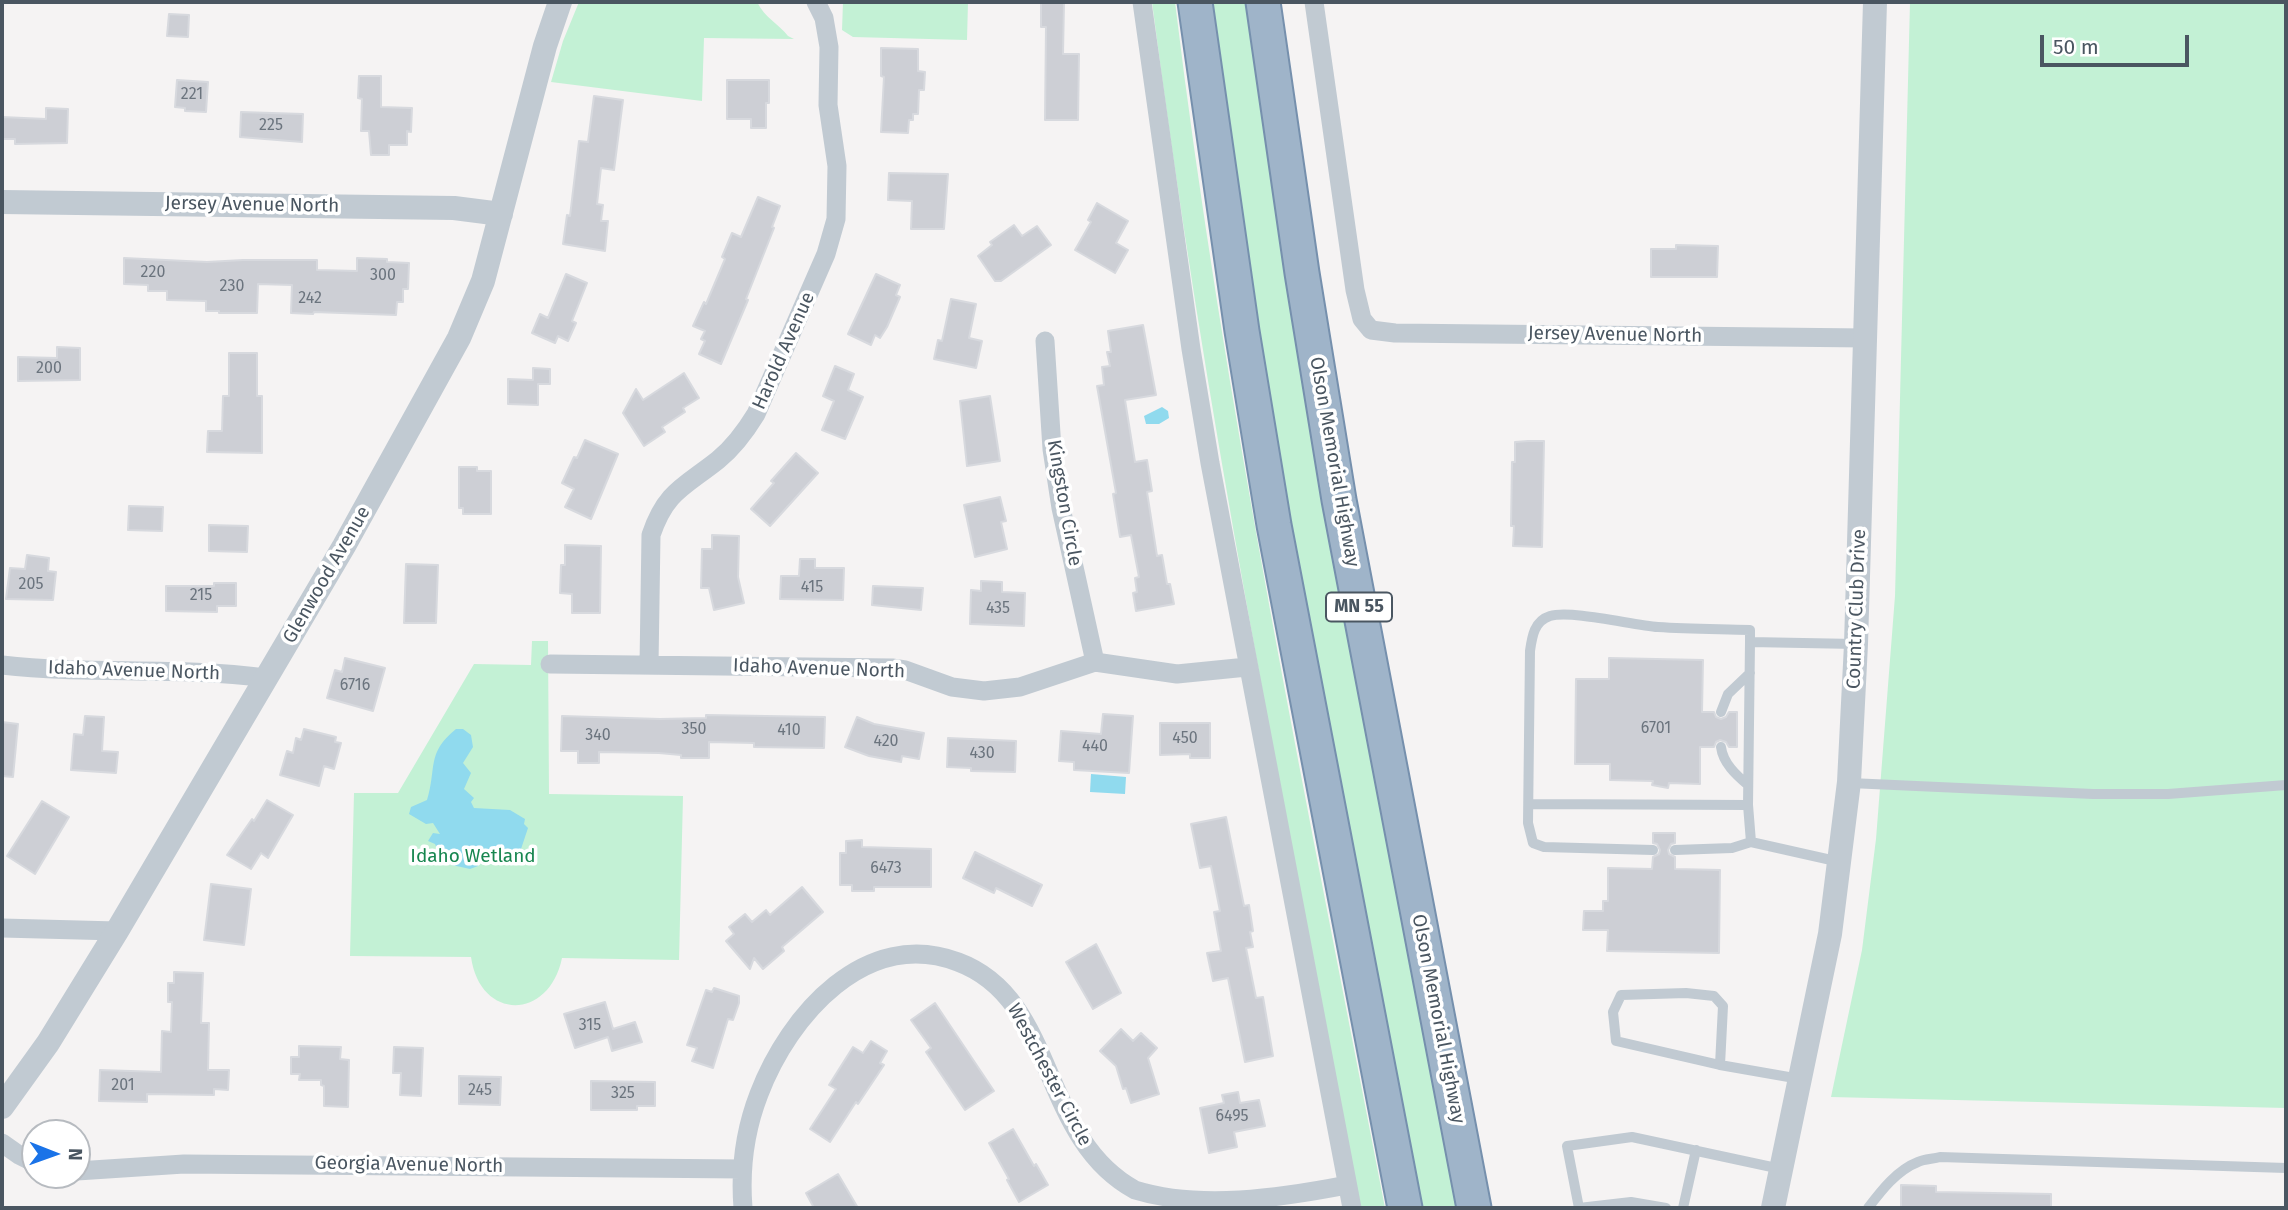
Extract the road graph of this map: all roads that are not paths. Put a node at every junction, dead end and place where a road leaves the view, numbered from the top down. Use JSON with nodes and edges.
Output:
{"nodes":[{"id":1,"x":560,"y":2,"type":"edge"},
{"id":2,"x":816,"y":2,"type":"edge"},
{"id":3,"x":1142,"y":2,"type":"edge"},
{"id":4,"x":1195,"y":2,"type":"edge"},
{"id":5,"x":1264,"y":2,"type":"edge"},
{"id":6,"x":1314,"y":2,"type":"edge"},
{"id":7,"x":1875,"y":2,"type":"edge"},
{"id":8,"x":2,"y":202,"type":"edge"},
{"id":9,"x":502,"y":214,"type":"junction"},
{"id":10,"x":1866,"y":338,"type":"junction"},
{"id":11,"x":1045,"y":341,"type":"dead end"},
{"id":12,"x":1751,"y":642,"type":"junction"},
{"id":13,"x":1856,"y":644,"type":"junction"},
{"id":14,"x":1095,"y":662,"type":"junction"},
{"id":15,"x":2,"y":664,"type":"edge"},
{"id":16,"x":550,"y":664,"type":"dead end"},
{"id":17,"x":649,"y":665,"type":"junction"},
{"id":18,"x":1247,"y":667,"type":"junction"},
{"id":19,"x":1750,"y":673,"type":"junction"},
{"id":20,"x":266,"y":678,"type":"junction"},
{"id":21,"x":1720,"y":712,"type":"dead end"},
{"id":22,"x":1721,"y":747,"type":"dead end"},
{"id":23,"x":1849,"y":782,"type":"junction"},
{"id":24,"x":1748,"y":785,"type":"junction"},
{"id":25,"x":2286,"y":785,"type":"edge"},
{"id":26,"x":1529,"y":804,"type":"junction"},
{"id":27,"x":1748,"y":805,"type":"junction"},
{"id":28,"x":1751,"y":842,"type":"junction"},
{"id":29,"x":1653,"y":850,"type":"dead end"},
{"id":30,"x":1675,"y":850,"type":"dead end"},
{"id":31,"x":1841,"y":862,"type":"junction"},
{"id":32,"x":2,"y":928,"type":"edge"},
{"id":33,"x":117,"y":931,"type":"junction"},
{"id":34,"x":1720,"y":1065,"type":"junction"},
{"id":35,"x":1801,"y":1080,"type":"junction"},
{"id":36,"x":2,"y":1107,"type":"edge"},
{"id":37,"x":2,"y":1143,"type":"edge"},
{"id":38,"x":1696,"y":1150,"type":"junction"},
{"id":39,"x":21,"y":1157,"type":"edge"},
{"id":40,"x":2286,"y":1168,"type":"edge"},
{"id":41,"x":742,"y":1169,"type":"junction"},
{"id":42,"x":1782,"y":1169,"type":"junction"},
{"id":43,"x":91,"y":1170,"type":"edge"},
{"id":44,"x":1347,"y":1185,"type":"junction"},
{"id":45,"x":743,"y":1208,"type":"edge"},
{"id":46,"x":1352,"y":1208,"type":"edge"},
{"id":47,"x":1405,"y":1208,"type":"edge"},
{"id":48,"x":1474,"y":1208,"type":"edge"},
{"id":49,"x":1666,"y":1208,"type":"edge"},
{"id":50,"x":1683,"y":1208,"type":"edge"},
{"id":51,"x":1773,"y":1208,"type":"edge"},
{"id":52,"x":1868,"y":1208,"type":"edge"}],
"edges":[{"from":1,"to":9,"type":"street","name":"Glenwood Avenue"},
{"from":2,"to":17,"type":"street","name":"Harold Avenue"},
{"from":3,"to":18,"type":"street"},
{"from":4,"to":47,"type":"highway"},
{"from":5,"to":48,"type":"highway","name":"Olson Memorial Highway","number":"MN 55"},
{"from":6,"to":10,"type":"street","name":"Jersey Avenue North"},
{"from":7,"to":10,"type":"street","name":"Country Club Drive"},
{"from":8,"to":9,"type":"street","name":"Jersey Avenue North"},
{"from":9,"to":20,"type":"street","name":"Glenwood Avenue"},
{"from":10,"to":13,"type":"street","name":"Country Club Drive"},
{"from":11,"to":14,"type":"street","name":"Kingston Circle"},
{"from":12,"to":13,"type":"lane"},
{"from":12,"to":19,"type":"lane"},
{"from":12,"to":26,"type":"lane"},
{"from":13,"to":23,"type":"street","name":"Country Club Drive"},
{"from":14,"to":17,"type":"street","name":"Idaho Avenue North"},
{"from":14,"to":18,"type":"street","name":"Idaho Avenue North"},
{"from":15,"to":20,"type":"street","name":"Idaho Avenue North"},
{"from":16,"to":17,"type":"street","name":"Idaho Avenue North"},
{"from":18,"to":44,"type":"street"},
{"from":19,"to":21,"type":"lane"},
{"from":19,"to":24,"type":"lane"},
{"from":20,"to":33,"type":"street","name":"Glenwood Avenue"},
{"from":22,"to":24,"type":"lane"},
{"from":23,"to":25,"type":"lane"},
{"from":23,"to":31,"type":"street","name":"Country Club Drive"},
{"from":24,"to":27,"type":"lane"},
{"from":26,"to":27,"type":"lane"},
{"from":26,"to":29,"type":"lane"},
{"from":27,"to":28,"type":"lane"},
{"from":28,"to":30,"type":"lane"},
{"from":28,"to":31,"type":"lane"},
{"from":31,"to":35,"type":"street","name":"Country Club Drive"},
{"from":32,"to":33,"type":"street"},
{"from":33,"to":36,"type":"street","name":"Glenwood Avenue"},
{"from":34,"to":34,"type":"lane"},
{"from":34,"to":35,"type":"lane"},
{"from":35,"to":42,"type":"street","name":"Country Club Drive"},
{"from":37,"to":39,"type":"street"},
{"from":38,"to":42,"type":"lane"},
{"from":38,"to":49,"type":"lane"},
{"from":38,"to":50,"type":"lane"},
{"from":40,"to":52,"type":"lane"},
{"from":41,"to":43,"type":"street","name":"Georgia Avenue North"},
{"from":41,"to":44,"type":"street","name":"Westchester Circle"},
{"from":41,"to":45,"type":"street","name":"Westchester Circle"},
{"from":42,"to":51,"type":"street","name":"Country Club Drive"},
{"from":44,"to":46,"type":"street"}]}
